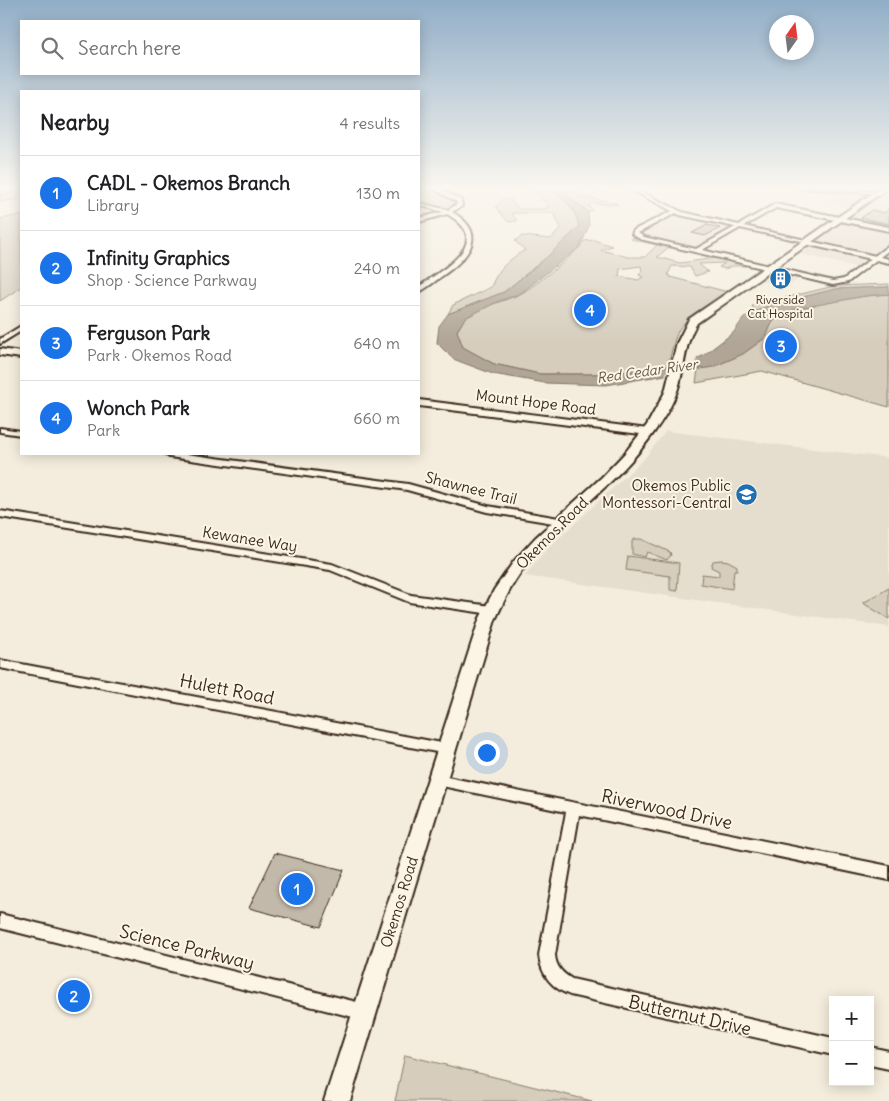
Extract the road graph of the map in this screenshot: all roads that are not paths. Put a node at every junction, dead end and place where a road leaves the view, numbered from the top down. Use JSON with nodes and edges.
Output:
{"nodes":[{"id":1,"x":471,"y":239,"type":"edge"},
{"id":2,"x":648,"y":239,"type":"edge"},
{"id":3,"x":716,"y":239,"type":"edge"},
{"id":4,"x":797,"y":239,"type":"edge"},
{"id":5,"x":812,"y":239,"type":"edge"},
{"id":6,"x":808,"y":242,"type":"junction"},
{"id":7,"x":889,"y":247,"type":"edge"},
{"id":8,"x":697,"y":251,"type":"junction"},
{"id":9,"x":877,"y":258,"type":"junction"},
{"id":10,"x":889,"y":261,"type":"edge"},
{"id":11,"x":769,"y":269,"type":"junction"},
{"id":12,"x":420,"y":289,"type":"edge"},
{"id":13,"x":20,"y":329,"type":"edge"},
{"id":14,"x":0,"y":342,"type":"edge"},
{"id":15,"x":0,"y":352,"type":"edge"},
{"id":16,"x":20,"y":355,"type":"edge"},
{"id":17,"x":420,"y":403,"type":"edge"},
{"id":18,"x":0,"y":430,"type":"edge"},
{"id":19,"x":648,"y":432,"type":"junction"},
{"id":20,"x":20,"y":433,"type":"edge"},
{"id":21,"x":176,"y":455,"type":"edge"},
{"id":22,"x":0,"y":514,"type":"edge"},
{"id":23,"x":559,"y":521,"type":"junction"},
{"id":24,"x":491,"y":610,"type":"junction"},
{"id":25,"x":0,"y":664,"type":"edge"},
{"id":26,"x":447,"y":749,"type":"junction"},
{"id":27,"x":437,"y":780,"type":"junction"},
{"id":28,"x":573,"y":809,"type":"junction"},
{"id":29,"x":889,"y":873,"type":"edge"},
{"id":30,"x":0,"y":920,"type":"edge"},
{"id":31,"x":365,"y":1012,"type":"junction"},
{"id":32,"x":829,"y":1046,"type":"edge"},
{"id":33,"x":874,"y":1057,"type":"edge"},
{"id":34,"x":889,"y":1060,"type":"edge"},
{"id":35,"x":337,"y":1101,"type":"edge"}],
"edges":[{"from":1,"to":12,"type":"street"},
{"from":2,"to":8,"type":"street"},
{"from":3,"to":8,"type":"street"},
{"from":4,"to":6,"type":"street"},
{"from":5,"to":6,"type":"main road","name":"Okemos Road"},
{"from":6,"to":9,"type":"street"},
{"from":6,"to":11,"type":"main road","name":"Okemos Road"},
{"from":7,"to":9,"type":"street"},
{"from":8,"to":11,"type":"street"},
{"from":9,"to":10,"type":"street"},
{"from":9,"to":11,"type":"street"},
{"from":11,"to":19,"type":"main road","name":"Okemos Road"},
{"from":13,"to":14,"type":"street"},
{"from":15,"to":16,"type":"street"},
{"from":17,"to":19,"type":"street","name":"Mount Hope Road"},
{"from":18,"to":20,"type":"street"},
{"from":19,"to":23,"type":"main road","name":"Okemos Road"},
{"from":21,"to":23,"type":"street","name":"Shawnee Trail"},
{"from":22,"to":24,"type":"street","name":"Kewanee Way"},
{"from":23,"to":24,"type":"main road","name":"Okemos Road"},
{"from":24,"to":26,"type":"main road","name":"Okemos Road"},
{"from":25,"to":26,"type":"street","name":"Hulett Road"},
{"from":26,"to":27,"type":"main road","name":"Okemos Road"},
{"from":27,"to":28,"type":"street","name":"Riverwood Drive"},
{"from":27,"to":31,"type":"main road","name":"Okemos Road"},
{"from":28,"to":29,"type":"street","name":"Riverwood Drive"},
{"from":28,"to":32,"type":"street","name":"Butternut Drive"},
{"from":30,"to":31,"type":"street","name":"Science Parkway"},
{"from":31,"to":35,"type":"main road","name":"Okemos Road"},
{"from":33,"to":34,"type":"street"}]}
